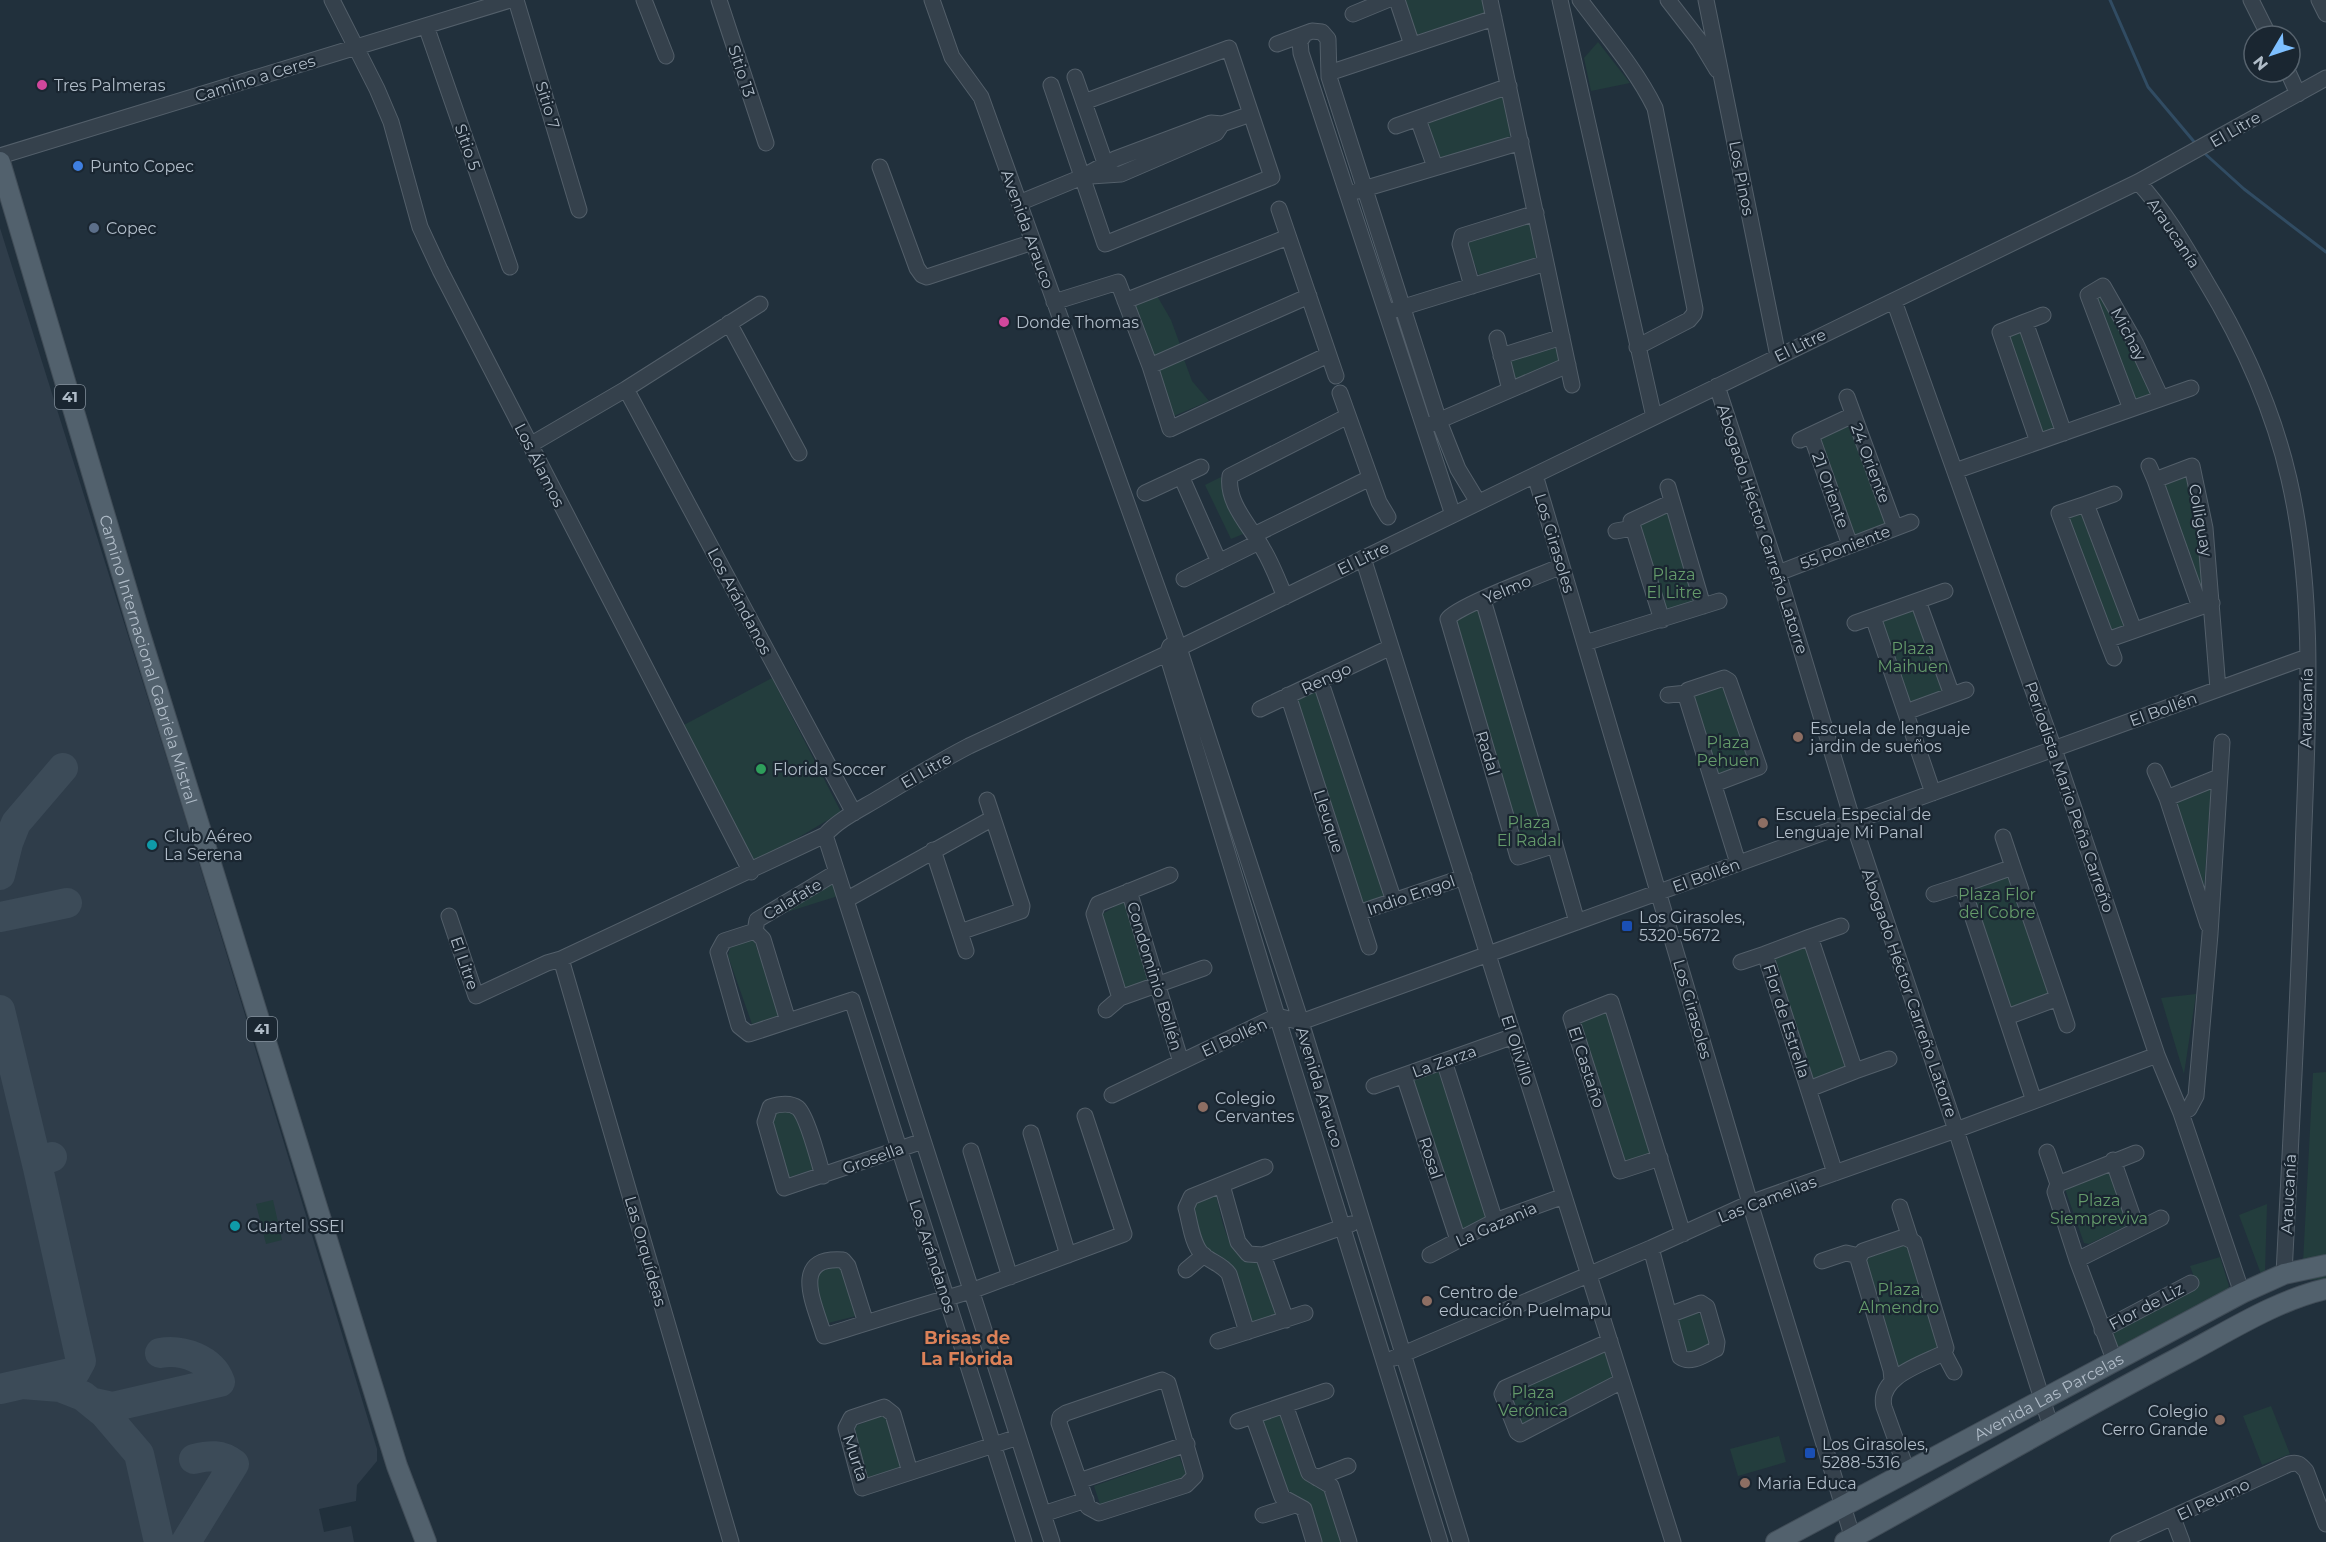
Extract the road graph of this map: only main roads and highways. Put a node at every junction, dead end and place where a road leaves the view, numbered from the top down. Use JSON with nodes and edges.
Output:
{"nodes":[{"id":1,"x":0,"y":162,"type":"edge"},
{"id":2,"x":2326,"y":1265,"type":"edge"},
{"id":3,"x":2326,"y":1289,"type":"edge"},
{"id":4,"x":2091,"y":1374,"type":"junction"},
{"id":5,"x":2105,"y":1397,"type":"junction"},
{"id":6,"x":397,"y":1466,"type":"junction"},
{"id":7,"x":1850,"y":1541,"type":"edge"},
{"id":8,"x":415,"y":1542,"type":"edge"},
{"id":9,"x":426,"y":1542,"type":"edge"},
{"id":10,"x":1776,"y":1542,"type":"edge"}],
"edges":[{"from":1,"to":6,"type":"main road","name":"Camino Internacional Gabriela Mistral","number":"41"},
{"from":2,"to":4,"type":"main road","name":"Avenida Las Parcelas"},
{"from":3,"to":5,"type":"main road","name":"Avenida Las Parcelas"},
{"from":4,"to":5,"type":"main road"},
{"from":4,"to":10,"type":"main road","name":"Avenida Las Parcelas"},
{"from":5,"to":7,"type":"main road","name":"Avenida Las Parcelas"},
{"from":6,"to":8,"type":"main road","number":"41"},
{"from":6,"to":9,"type":"main road","number":"41"}]}
